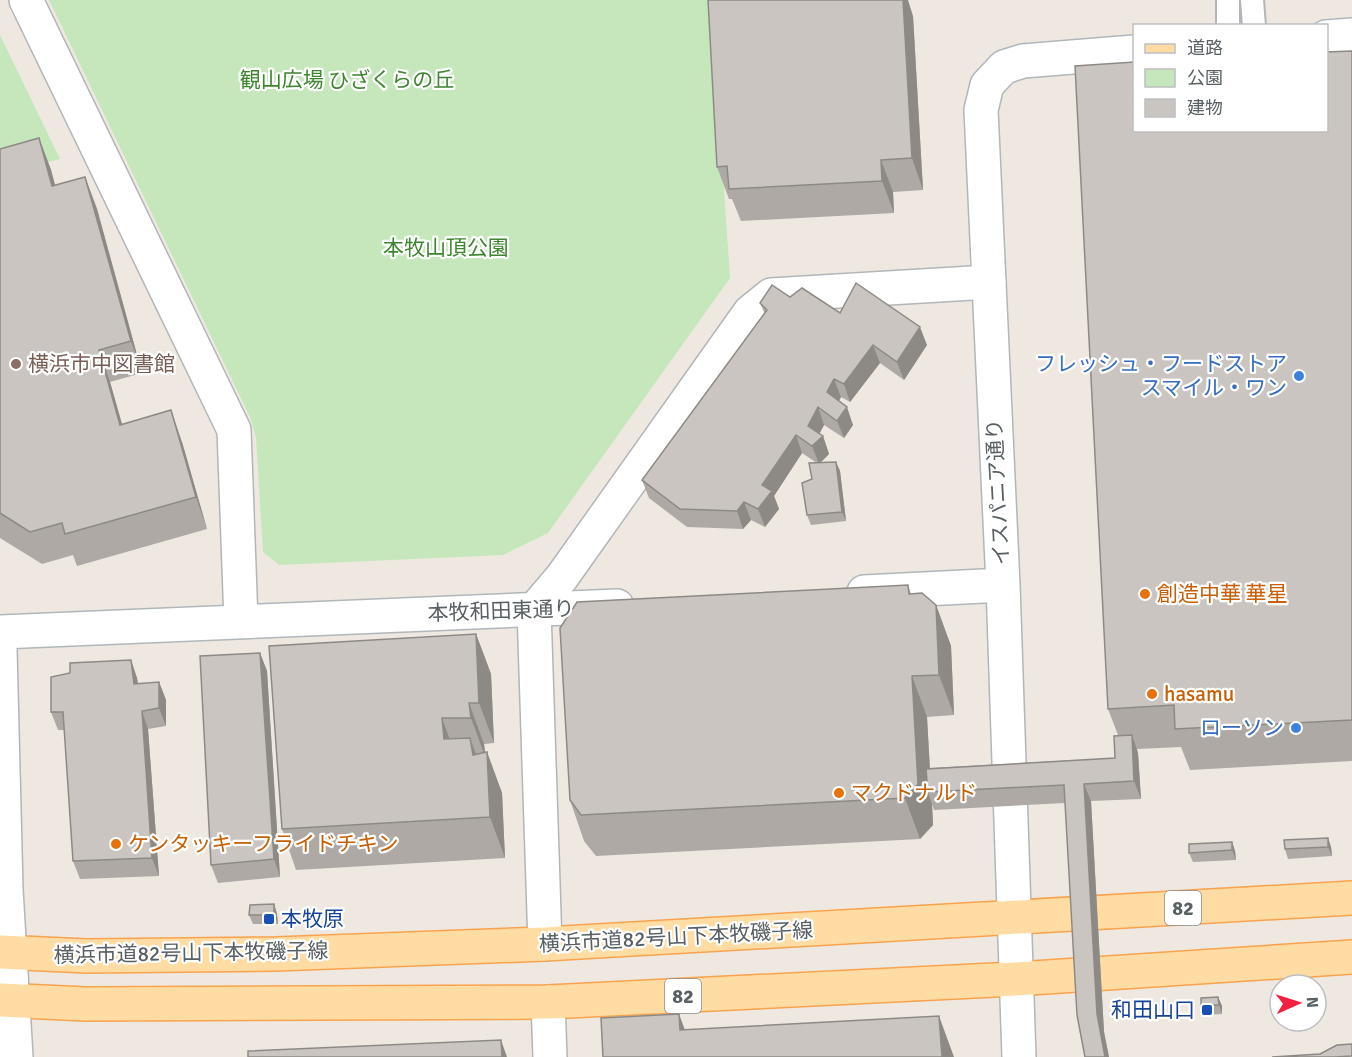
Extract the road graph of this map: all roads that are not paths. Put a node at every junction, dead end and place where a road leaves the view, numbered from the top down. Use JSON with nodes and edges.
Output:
{"nodes":[{"id":1,"x":26,"y":0,"type":"edge"},
{"id":2,"x":1228,"y":0,"type":"edge"},
{"id":3,"x":1252,"y":0,"type":"edge"},
{"id":4,"x":1228,"y":24,"type":"edge"},
{"id":5,"x":1254,"y":24,"type":"edge"},
{"id":6,"x":1352,"y":35,"type":"edge"},
{"id":7,"x":1328,"y":37,"type":"edge"},
{"id":8,"x":1133,"y":52,"type":"edge"},
{"id":9,"x":989,"y":282,"type":"junction"},
{"id":10,"x":1003,"y":585,"type":"junction"},
{"id":11,"x":830,"y":594,"type":"edge"},
{"id":12,"x":652,"y":604,"type":"edge"},
{"id":13,"x":534,"y":610,"type":"junction"},
{"id":14,"x":241,"y":621,"type":"junction"},
{"id":15,"x":0,"y":632,"type":"edge"},
{"id":16,"x":0,"y":649,"type":"edge"},
{"id":17,"x":1352,"y":898,"type":"edge"},
{"id":18,"x":1014,"y":918,"type":"junction"},
{"id":19,"x":545,"y":944,"type":"junction"},
{"id":20,"x":5,"y":953,"type":"edge"},
{"id":21,"x":1352,"y":957,"type":"edge"},
{"id":22,"x":1015,"y":979,"type":"junction"},
{"id":23,"x":6,"y":1001,"type":"edge"},
{"id":24,"x":548,"y":1002,"type":"junction"},
{"id":25,"x":16,"y":1057,"type":"edge"},
{"id":26,"x":550,"y":1057,"type":"edge"},
{"id":27,"x":1019,"y":1057,"type":"edge"}],
"edges":[{"from":1,"to":14,"type":"street"},
{"from":2,"to":4,"type":"lane"},
{"from":3,"to":5,"type":"lane"},
{"from":6,"to":7,"type":"street"},
{"from":8,"to":9,"type":"street","name":"イスパニア通り"},
{"from":9,"to":10,"type":"street","name":"イスパニア通り"},
{"from":9,"to":13,"type":"street"},
{"from":10,"to":11,"type":"street"},
{"from":10,"to":18,"type":"street","name":"イスパニア通り"},
{"from":12,"to":13,"type":"street","name":"本牧和田東通り"},
{"from":13,"to":14,"type":"street","name":"本牧和田東通り"},
{"from":13,"to":19,"type":"street"},
{"from":14,"to":15,"type":"street","name":"本牧和田東通り"},
{"from":16,"to":20,"type":"street"},
{"from":17,"to":18,"type":"main road","name":"横浜市道82号山下本牧磯子線","number":"82"},
{"from":18,"to":19,"type":"main road","name":"横浜市道82号山下本牧磯子線","number":"82"},
{"from":18,"to":22,"type":"street","name":"イスパニア通り"},
{"from":19,"to":20,"type":"main road","name":"横浜市道82号山下本牧磯子線","number":"82"},
{"from":20,"to":23,"type":"street"},
{"from":21,"to":22,"type":"main road","number":"82"},
{"from":22,"to":24,"type":"main road","number":"82"},
{"from":22,"to":27,"type":"street","name":"イスパニア通り"},
{"from":23,"to":24,"type":"main road","number":"82"},
{"from":23,"to":25,"type":"street"},
{"from":24,"to":26,"type":"street"}]}
